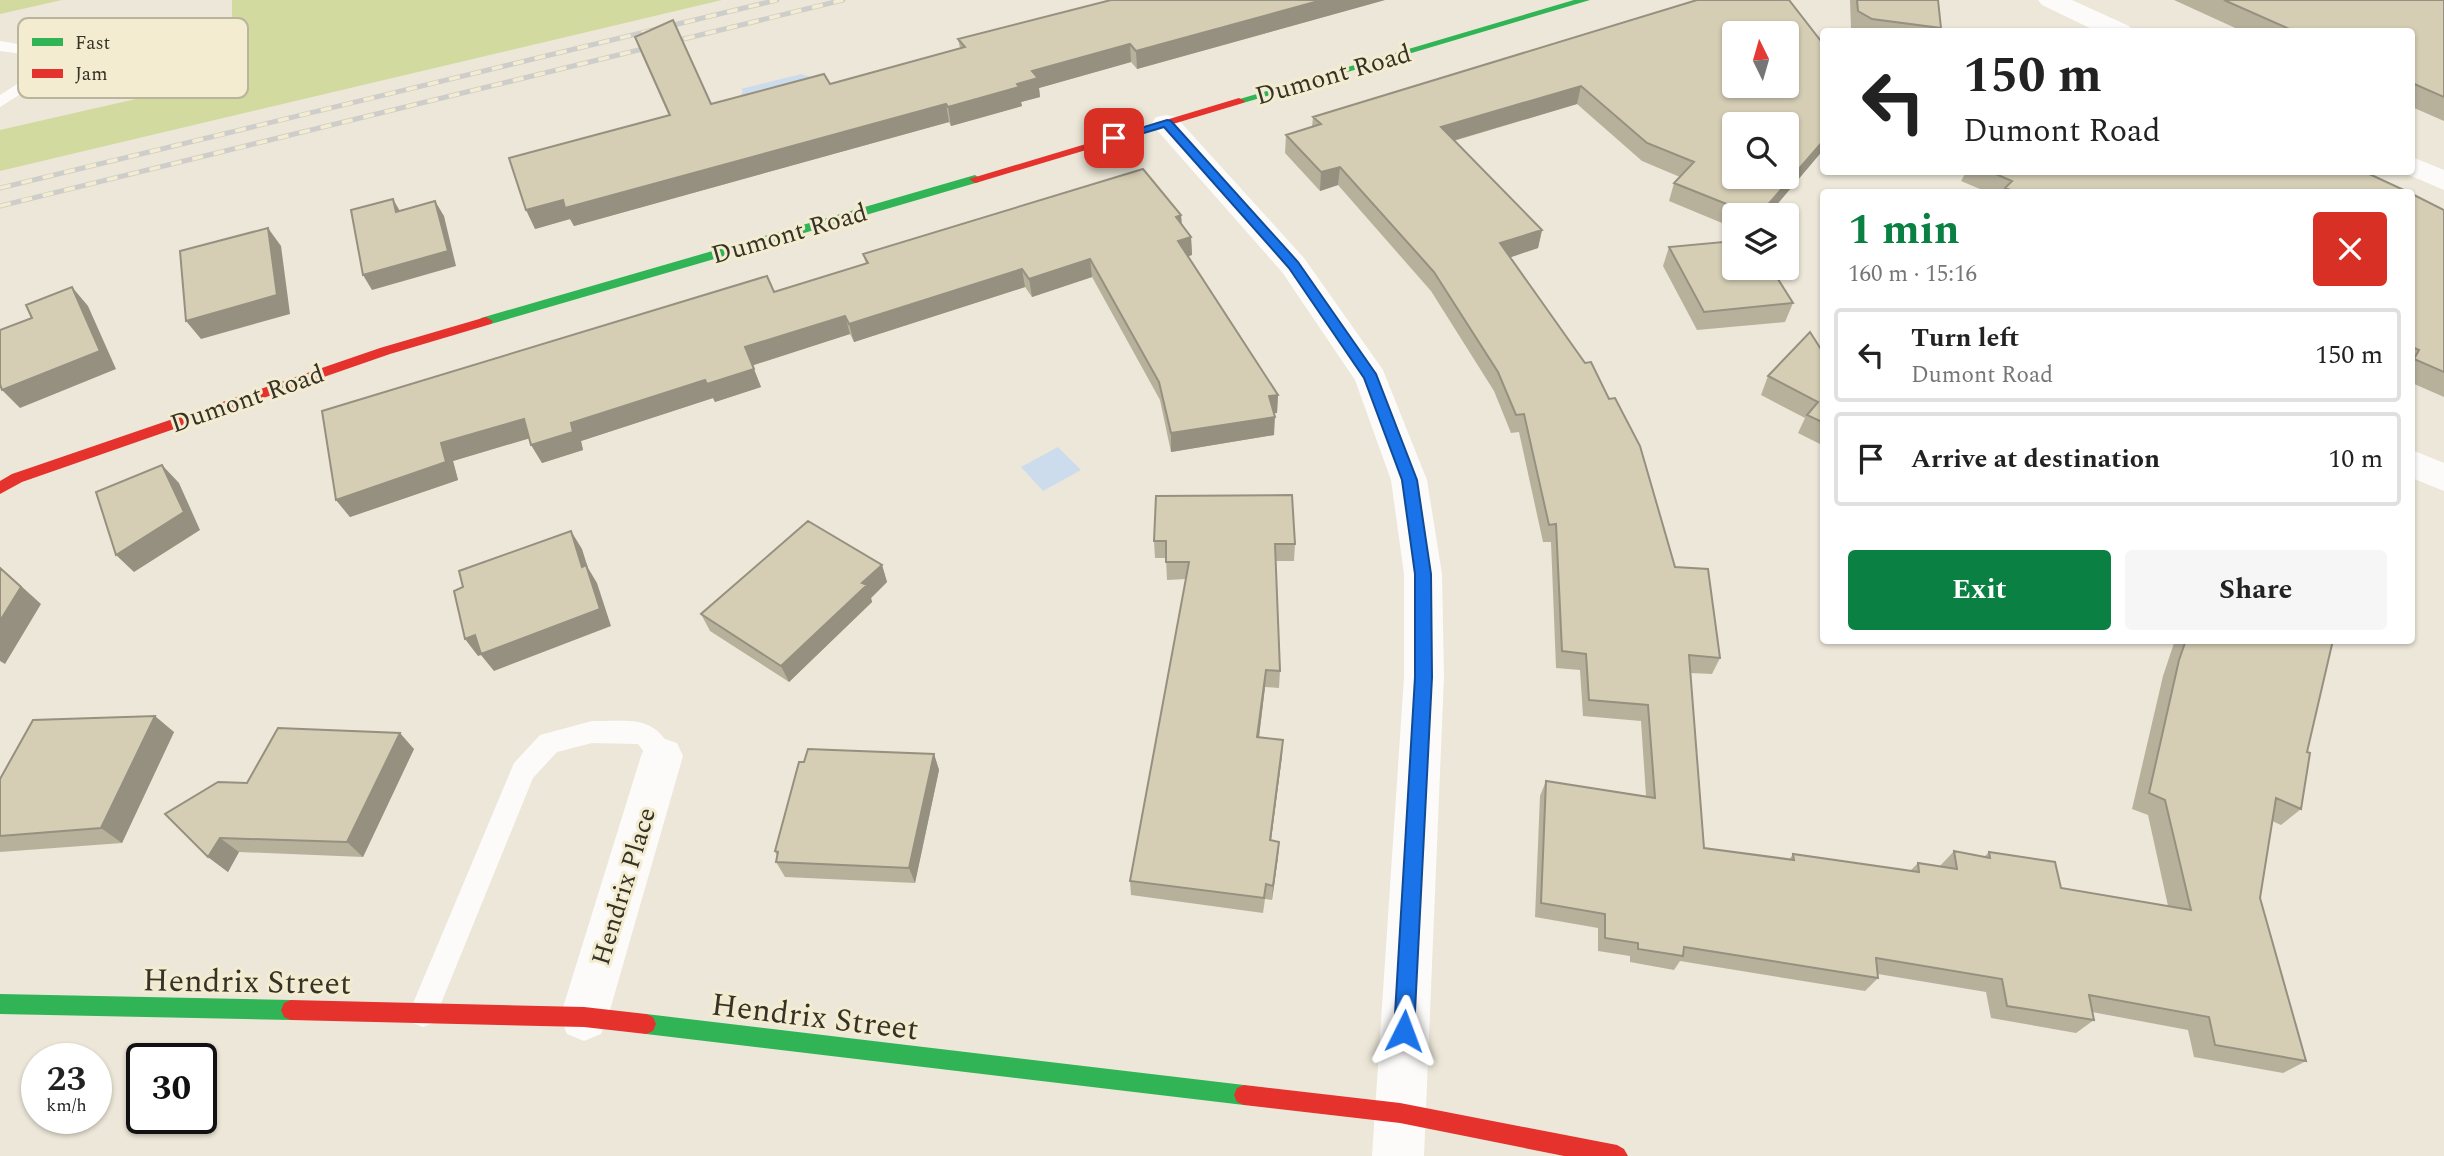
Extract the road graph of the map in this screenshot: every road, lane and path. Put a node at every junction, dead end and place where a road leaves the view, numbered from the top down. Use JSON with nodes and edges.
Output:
{"nodes":[{"id":1,"x":1585,"y":0,"type":"edge"},
{"id":2,"x":2051,"y":0,"type":"edge"},
{"id":3,"x":2111,"y":28,"type":"edge"},
{"id":4,"x":0,"y":46,"type":"edge"},
{"id":5,"x":18,"y":48,"type":"edge"},
{"id":6,"x":18,"y":91,"type":"edge"},
{"id":7,"x":0,"y":102,"type":"edge"},
{"id":8,"x":1167,"y":123,"type":"junction"},
{"id":9,"x":2415,"y":167,"type":"edge"},
{"id":10,"x":2444,"y":181,"type":"edge"},
{"id":11,"x":2415,"y":464,"type":"edge"},
{"id":12,"x":2444,"y":478,"type":"edge"},
{"id":13,"x":0,"y":488,"type":"edge"},
{"id":14,"x":662,"y":756,"type":"joint"},
{"id":15,"x":0,"y":1004,"type":"edge"},
{"id":16,"x":423,"y":1013,"type":"junction"},
{"id":17,"x":584,"y":1017,"type":"junction"},
{"id":18,"x":1400,"y":1113,"type":"junction"},
{"id":19,"x":1398,"y":1156,"type":"edge"},
{"id":20,"x":1617,"y":1156,"type":"edge"}],
"edges":[{"from":1,"to":8,"type":"street","name":"Dumont Road"},
{"from":2,"to":3,"type":"street"},
{"from":4,"to":5,"type":"lane"},
{"from":6,"to":7,"type":"lane"},
{"from":8,"to":13,"type":"street","name":"Dumont Road"},
{"from":8,"to":18,"type":"street"},
{"from":9,"to":10,"type":"street"},
{"from":11,"to":12,"type":"street"},
{"from":14,"to":16,"type":"lane"},
{"from":14,"to":17,"type":"street","name":"Hendrix Place"},
{"from":15,"to":16,"type":"street","name":"Hendrix Street"},
{"from":16,"to":17,"type":"street","name":"Hendrix Street"},
{"from":17,"to":18,"type":"street","name":"Hendrix Street"},
{"from":18,"to":19,"type":"street"},
{"from":18,"to":20,"type":"street","name":"Hendrix Street"}]}
